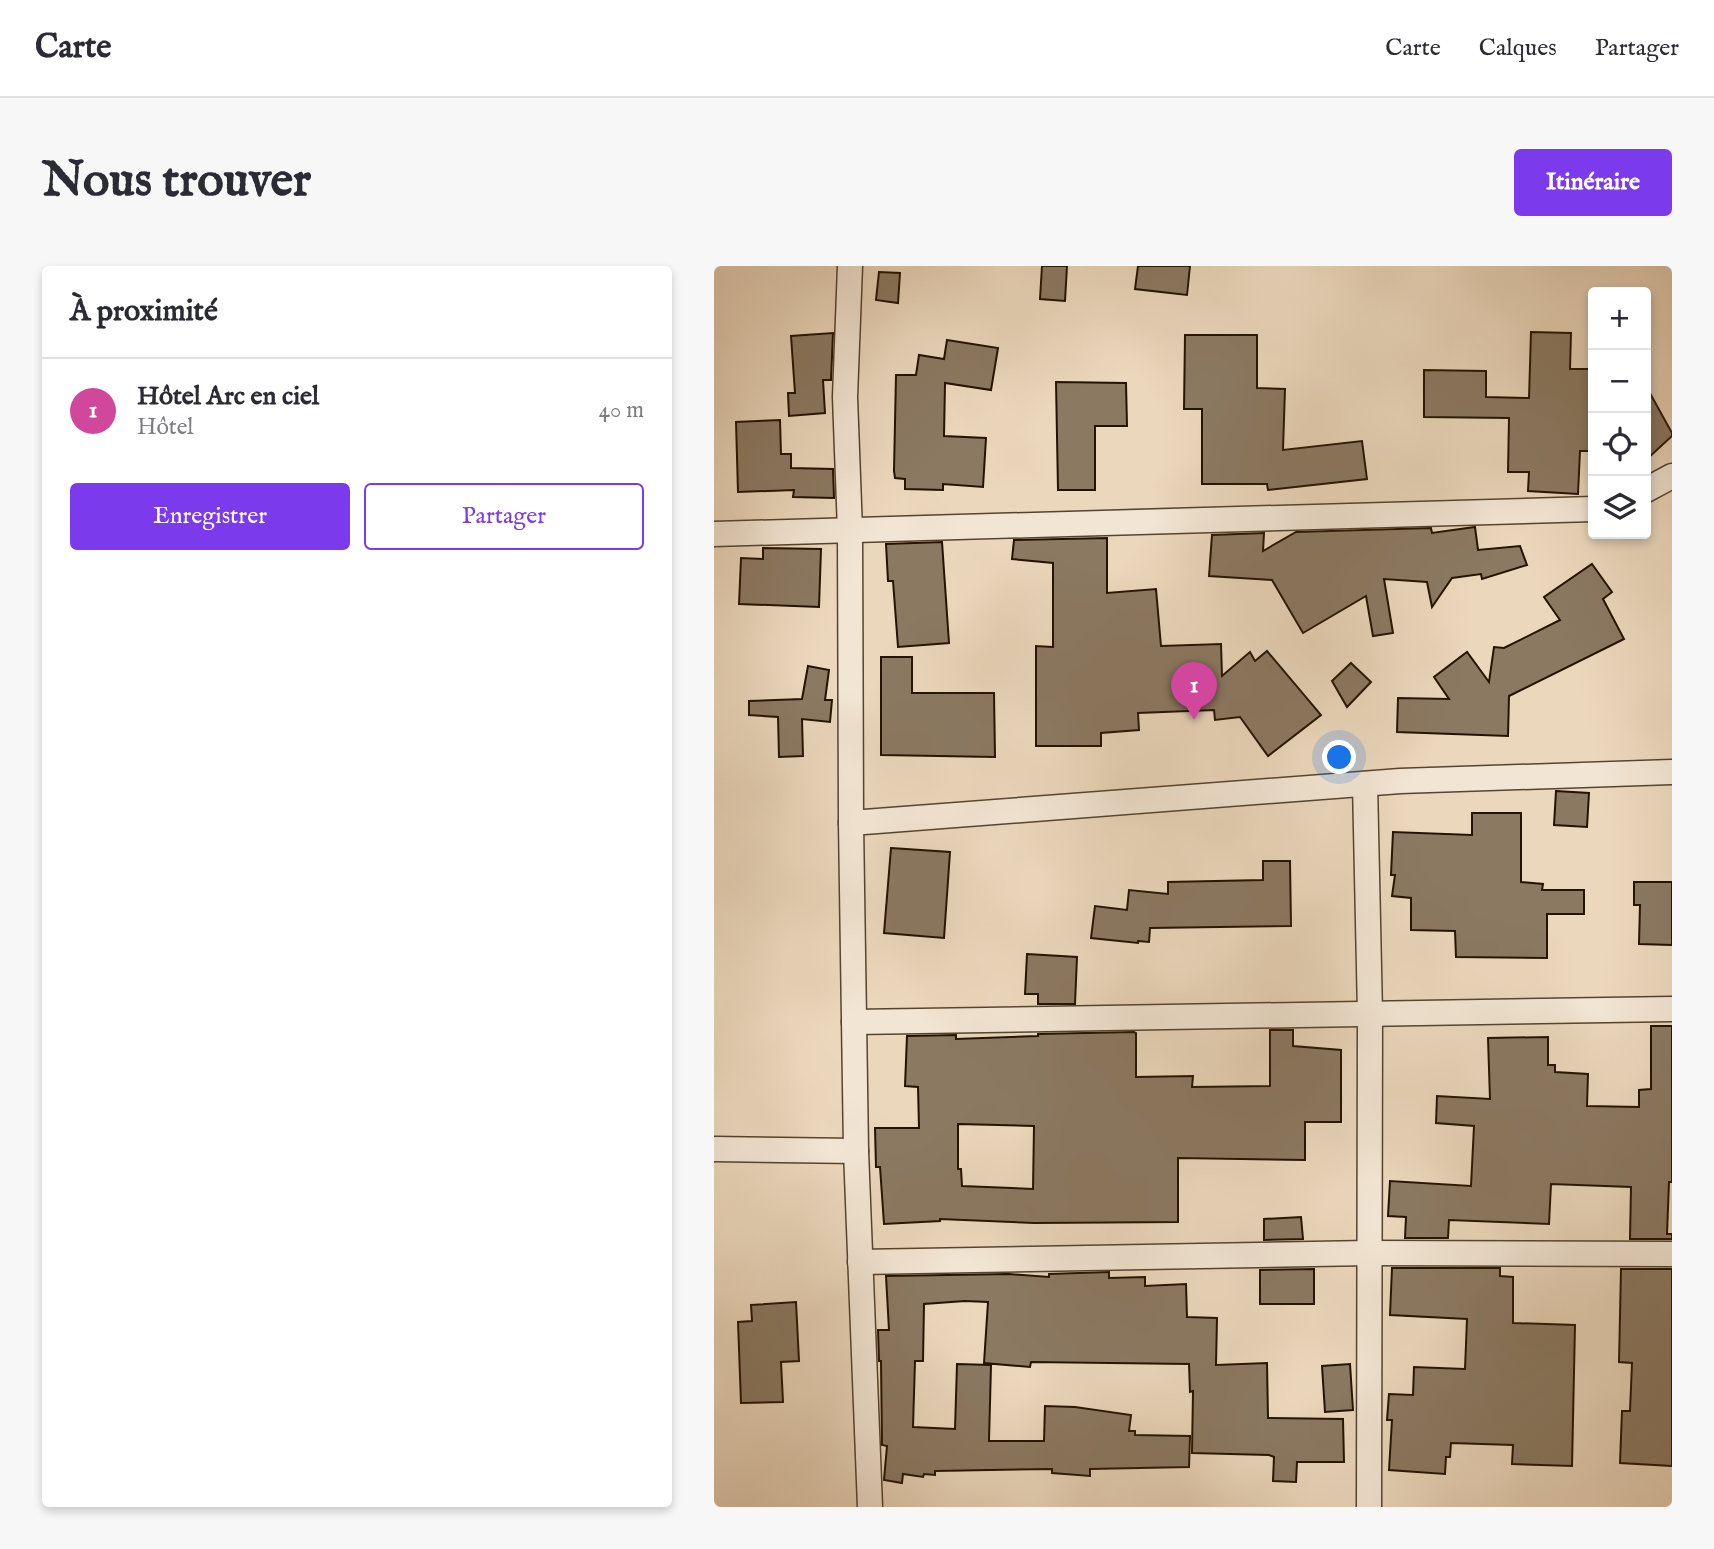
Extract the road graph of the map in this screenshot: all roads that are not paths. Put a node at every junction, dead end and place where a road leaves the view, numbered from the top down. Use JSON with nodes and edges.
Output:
{"nodes":[{"id":1,"x":850,"y":266,"type":"edge"},
{"id":2,"x":1672,"y":476,"type":"edge"},
{"id":3,"x":1651,"y":487,"type":"edge"},
{"id":4,"x":1588,"y":509,"type":"edge"},
{"id":5,"x":849,"y":531,"type":"junction"},
{"id":6,"x":714,"y":534,"type":"edge"},
{"id":7,"x":1672,"y":772,"type":"edge"},
{"id":8,"x":1364,"y":784,"type":"junction"},
{"id":9,"x":851,"y":822,"type":"junction"},
{"id":10,"x":1672,"y":1009,"type":"edge"},
{"id":11,"x":1370,"y":1014,"type":"junction"},
{"id":12,"x":854,"y":1022,"type":"junction"},
{"id":13,"x":714,"y":1149,"type":"edge"},
{"id":14,"x":856,"y":1150,"type":"junction"},
{"id":15,"x":1369,"y":1253,"type":"junction"},
{"id":16,"x":1672,"y":1254,"type":"edge"},
{"id":17,"x":860,"y":1262,"type":"junction"},
{"id":18,"x":870,"y":1507,"type":"edge"},
{"id":19,"x":1369,"y":1507,"type":"edge"}],
"edges":[{"from":1,"to":5,"type":"street"},
{"from":2,"to":3,"type":"street"},
{"from":4,"to":5,"type":"street"},
{"from":5,"to":6,"type":"street"},
{"from":5,"to":9,"type":"street"},
{"from":7,"to":8,"type":"street"},
{"from":8,"to":9,"type":"street"},
{"from":8,"to":11,"type":"street"},
{"from":9,"to":12,"type":"street"},
{"from":10,"to":11,"type":"street"},
{"from":11,"to":12,"type":"street"},
{"from":11,"to":15,"type":"street"},
{"from":12,"to":14,"type":"street"},
{"from":13,"to":14,"type":"street"},
{"from":14,"to":17,"type":"street"},
{"from":15,"to":16,"type":"street"},
{"from":15,"to":17,"type":"street"},
{"from":15,"to":19,"type":"street"},
{"from":17,"to":18,"type":"street"}]}
